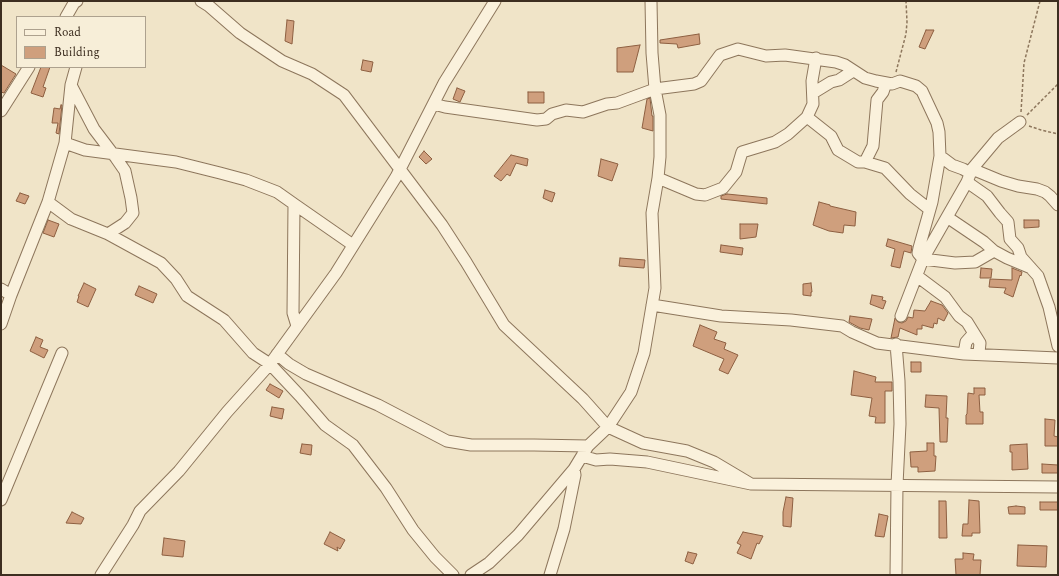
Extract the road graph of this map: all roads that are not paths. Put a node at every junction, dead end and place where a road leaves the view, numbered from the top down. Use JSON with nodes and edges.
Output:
{"nodes":[{"id":1,"x":201,"y":1,"type":"edge"},
{"id":2,"x":495,"y":1,"type":"edge"},
{"id":3,"x":651,"y":1,"type":"edge"},
{"id":4,"x":75,"y":2,"type":"edge"},
{"id":5,"x":67,"y":16,"type":"edge"},
{"id":6,"x":75,"y":16,"type":"edge"},
{"id":7,"x":816,"y":58,"type":"junction"},
{"id":8,"x":28,"y":68,"type":"edge"},
{"id":9,"x":76,"y":68,"type":"edge"},
{"id":10,"x":853,"y":71,"type":"junction"},
{"id":11,"x":889,"y":83,"type":"junction"},
{"id":12,"x":71,"y":85,"type":"junction"},
{"id":13,"x":655,"y":89,"type":"junction"},
{"id":14,"x":813,"y":93,"type":"junction"},
{"id":15,"x":434,"y":104,"type":"junction"},
{"id":16,"x":1,"y":111,"type":"edge"},
{"id":17,"x":807,"y":117,"type":"junction"},
{"id":18,"x":1020,"y":122,"type":"road end"},
{"id":19,"x":65,"y":143,"type":"junction"},
{"id":20,"x":114,"y":154,"type":"junction"},
{"id":21,"x":940,"y":156,"type":"junction"},
{"id":22,"x":865,"y":162,"type":"junction"},
{"id":23,"x":400,"y":169,"type":"junction"},
{"id":24,"x":970,"y":175,"type":"junction"},
{"id":25,"x":658,"y":178,"type":"junction"},
{"id":26,"x":48,"y":202,"type":"junction"},
{"id":27,"x":294,"y":204,"type":"junction"},
{"id":28,"x":1058,"y":205,"type":"edge"},
{"id":29,"x":929,"y":209,"type":"junction"},
{"id":30,"x":947,"y":217,"type":"junction"},
{"id":31,"x":108,"y":234,"type":"junction"},
{"id":32,"x":353,"y":245,"type":"junction"},
{"id":33,"x":994,"y":251,"type":"junction"},
{"id":34,"x":923,"y":259,"type":"junction"},
{"id":35,"x":1031,"y":268,"type":"junction"},
{"id":36,"x":917,"y":276,"type":"junction"},
{"id":37,"x":1,"y":288,"type":"edge"},
{"id":38,"x":11,"y":295,"type":"junction"},
{"id":39,"x":652,"y":305,"type":"junction"},
{"id":40,"x":901,"y":316,"type":"dead end"},
{"id":41,"x":1,"y":324,"type":"edge"},
{"id":42,"x":297,"y":326,"type":"junction"},
{"id":43,"x":974,"y":333,"type":"junction"},
{"id":44,"x":896,"y":344,"type":"junction"},
{"id":45,"x":1058,"y":346,"type":"edge"},
{"id":46,"x":62,"y":353,"type":"dead end"},
{"id":47,"x":979,"y":353,"type":"junction"},
{"id":48,"x":277,"y":354,"type":"junction"},
{"id":49,"x":964,"y":354,"type":"junction"},
{"id":50,"x":1058,"y":358,"type":"edge"},
{"id":51,"x":270,"y":364,"type":"junction"},
{"id":52,"x":608,"y":427,"type":"junction"},
{"id":53,"x":588,"y":446,"type":"junction"},
{"id":54,"x":582,"y":456,"type":"junction"},
{"id":55,"x":574,"y":470,"type":"junction"},
{"id":56,"x":751,"y":484,"type":"junction"},
{"id":57,"x":896,"y":485,"type":"junction"},
{"id":58,"x":1058,"y":487,"type":"edge"},
{"id":59,"x":1,"y":500,"type":"edge"},
{"id":60,"x":101,"y":575,"type":"edge"},
{"id":61,"x":453,"y":575,"type":"edge"},
{"id":62,"x":471,"y":575,"type":"edge"},
{"id":63,"x":550,"y":575,"type":"edge"},
{"id":64,"x":896,"y":575,"type":"edge"}],
"edges":[{"from":1,"to":23,"type":"street"},
{"from":2,"to":15,"type":"street"},
{"from":3,"to":13,"type":"street"},
{"from":4,"to":5,"type":"street"},
{"from":4,"to":6,"type":"street"},
{"from":7,"to":10,"type":"street"},
{"from":7,"to":13,"type":"street"},
{"from":7,"to":14,"type":"street"},
{"from":8,"to":16,"type":"street"},
{"from":9,"to":12,"type":"street"},
{"from":10,"to":11,"type":"street"},
{"from":10,"to":14,"type":"street"},
{"from":11,"to":21,"type":"street"},
{"from":11,"to":22,"type":"street"},
{"from":12,"to":19,"type":"street"},
{"from":12,"to":20,"type":"street"},
{"from":13,"to":15,"type":"street"},
{"from":13,"to":25,"type":"street"},
{"from":14,"to":17,"type":"street"},
{"from":15,"to":23,"type":"street"},
{"from":17,"to":22,"type":"street"},
{"from":17,"to":25,"type":"street"},
{"from":18,"to":24,"type":"street"},
{"from":19,"to":20,"type":"street"},
{"from":19,"to":26,"type":"street"},
{"from":20,"to":27,"type":"street"},
{"from":20,"to":31,"type":"street"},
{"from":21,"to":24,"type":"street"},
{"from":21,"to":29,"type":"street"},
{"from":22,"to":29,"type":"street"},
{"from":23,"to":32,"type":"street"},
{"from":23,"to":52,"type":"street"},
{"from":24,"to":28,"type":"street"},
{"from":24,"to":30,"type":"street"},
{"from":24,"to":35,"type":"street"},
{"from":25,"to":39,"type":"street"},
{"from":26,"to":31,"type":"street"},
{"from":26,"to":38,"type":"street"},
{"from":27,"to":32,"type":"street"},
{"from":27,"to":42,"type":"street"},
{"from":29,"to":34,"type":"street"},
{"from":30,"to":33,"type":"street"},
{"from":30,"to":34,"type":"street"},
{"from":31,"to":51,"type":"street"},
{"from":32,"to":42,"type":"street"},
{"from":33,"to":34,"type":"street"},
{"from":33,"to":35,"type":"street"},
{"from":34,"to":36,"type":"street"},
{"from":35,"to":45,"type":"street"},
{"from":36,"to":40,"type":"street"},
{"from":36,"to":43,"type":"street"},
{"from":37,"to":38,"type":"street"},
{"from":38,"to":41,"type":"street"},
{"from":39,"to":44,"type":"street"},
{"from":39,"to":52,"type":"street"},
{"from":42,"to":48,"type":"street"},
{"from":43,"to":47,"type":"street"},
{"from":43,"to":49,"type":"street"},
{"from":44,"to":49,"type":"street"},
{"from":44,"to":57,"type":"street"},
{"from":46,"to":59,"type":"street"},
{"from":47,"to":49,"type":"street"},
{"from":47,"to":50,"type":"street"},
{"from":48,"to":51,"type":"street"},
{"from":48,"to":53,"type":"street"},
{"from":51,"to":60,"type":"street"},
{"from":51,"to":61,"type":"street"},
{"from":52,"to":53,"type":"street"},
{"from":52,"to":56,"type":"street"},
{"from":53,"to":54,"type":"street"},
{"from":54,"to":55,"type":"street"},
{"from":54,"to":56,"type":"street"},
{"from":55,"to":62,"type":"street"},
{"from":55,"to":63,"type":"street"},
{"from":56,"to":57,"type":"street"},
{"from":57,"to":58,"type":"street"},
{"from":57,"to":64,"type":"street"}]}
